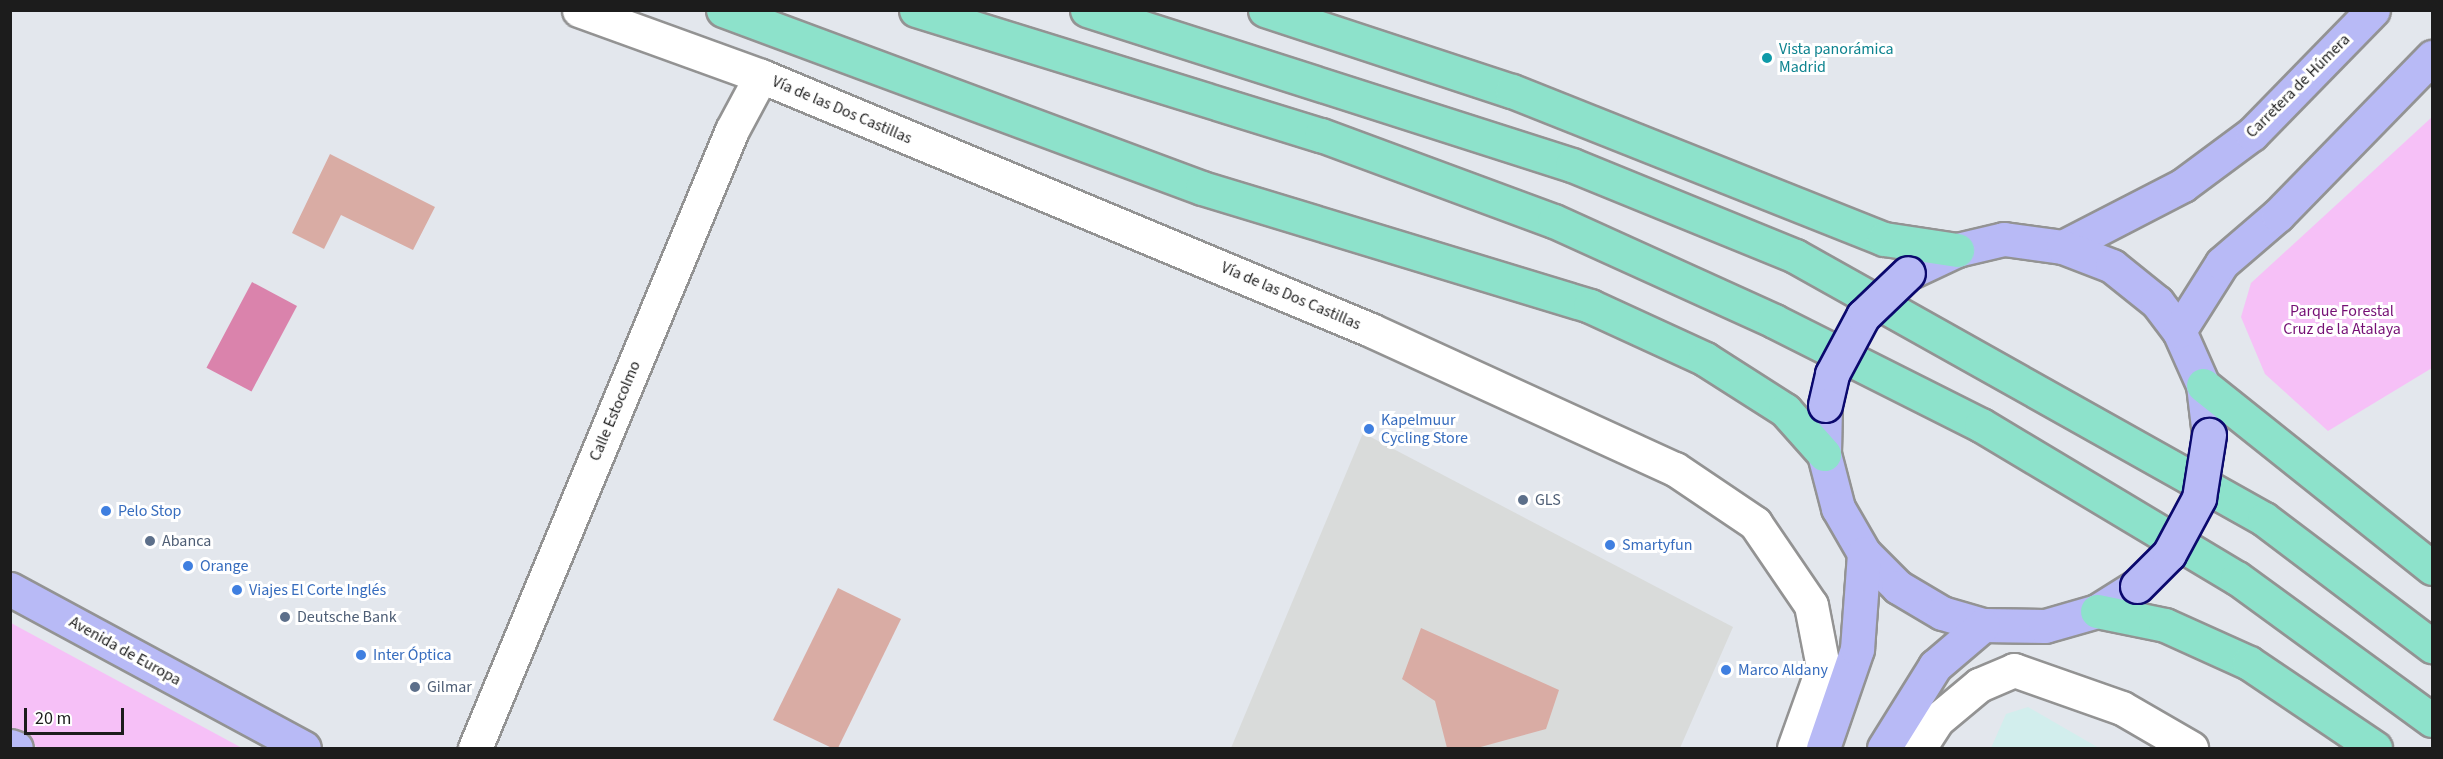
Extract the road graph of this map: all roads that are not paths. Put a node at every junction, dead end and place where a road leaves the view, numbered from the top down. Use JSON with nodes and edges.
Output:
{"nodes":[{"id":1,"x":579,"y":10,"type":"edge"},
{"id":2,"x":723,"y":10,"type":"edge"},
{"id":3,"x":916,"y":10,"type":"edge"},
{"id":4,"x":1087,"y":10,"type":"edge"},
{"id":5,"x":1265,"y":10,"type":"edge"},
{"id":6,"x":2373,"y":10,"type":"edge"},
{"id":7,"x":2433,"y":57,"type":"edge"},
{"id":8,"x":760,"y":76,"type":"junction"},
{"id":9,"x":2064,"y":247,"type":"junction"},
{"id":10,"x":1957,"y":250,"type":"junction"},
{"id":11,"x":2180,"y":331,"type":"junction"},
{"id":12,"x":2203,"y":385,"type":"junction"},
{"id":13,"x":1824,"y":454,"type":"junction"},
{"id":14,"x":1864,"y":553,"type":"junction"},
{"id":15,"x":2433,"y":568,"type":"edge"},
{"id":16,"x":10,"y":588,"type":"edge"},
{"id":17,"x":2097,"y":611,"type":"junction"},
{"id":18,"x":1983,"y":626,"type":"junction"},
{"id":19,"x":2433,"y":646,"type":"edge"},
{"id":20,"x":2433,"y":720,"type":"edge"},
{"id":21,"x":10,"y":746,"type":"edge"},
{"id":22,"x":16,"y":748,"type":"edge"},
{"id":23,"x":304,"y":748,"type":"edge"},
{"id":24,"x":475,"y":748,"type":"edge"},
{"id":25,"x":1794,"y":748,"type":"edge"},
{"id":26,"x":1823,"y":748,"type":"edge"},
{"id":27,"x":1884,"y":748,"type":"edge"},
{"id":28,"x":1919,"y":748,"type":"edge"},
{"id":29,"x":2191,"y":748,"type":"edge"},
{"id":30,"x":2375,"y":748,"type":"edge"}],
"edges":[{"from":1,"to":8,"type":"street","name":"Vía de las Dos Castillas"},
{"from":2,"to":13,"type":"highway"},
{"from":3,"to":20,"type":"highway"},
{"from":4,"to":19,"type":"highway"},
{"from":5,"to":10,"type":"highway"},
{"from":6,"to":9,"type":"street","name":"Carretera de Húmera"},
{"from":7,"to":11,"type":"street"},
{"from":8,"to":24,"type":"street","name":"Calle Estocolmo"},
{"from":8,"to":25,"type":"street","name":"Vía de las Dos Castillas"},
{"from":9,"to":10,"type":"street"},
{"from":9,"to":11,"type":"street"},
{"from":10,"to":13,"type":"street","bridge":true},
{"from":11,"to":12,"type":"street"},
{"from":12,"to":15,"type":"highway"},
{"from":12,"to":17,"type":"street","bridge":true},
{"from":13,"to":14,"type":"street"},
{"from":14,"to":18,"type":"street"},
{"from":14,"to":26,"type":"street"},
{"from":16,"to":23,"type":"street","name":"Avenida de Europa"},
{"from":17,"to":18,"type":"street"},
{"from":17,"to":30,"type":"highway"},
{"from":18,"to":27,"type":"street"},
{"from":21,"to":22,"type":"street"},
{"from":28,"to":29,"type":"street"}]}
